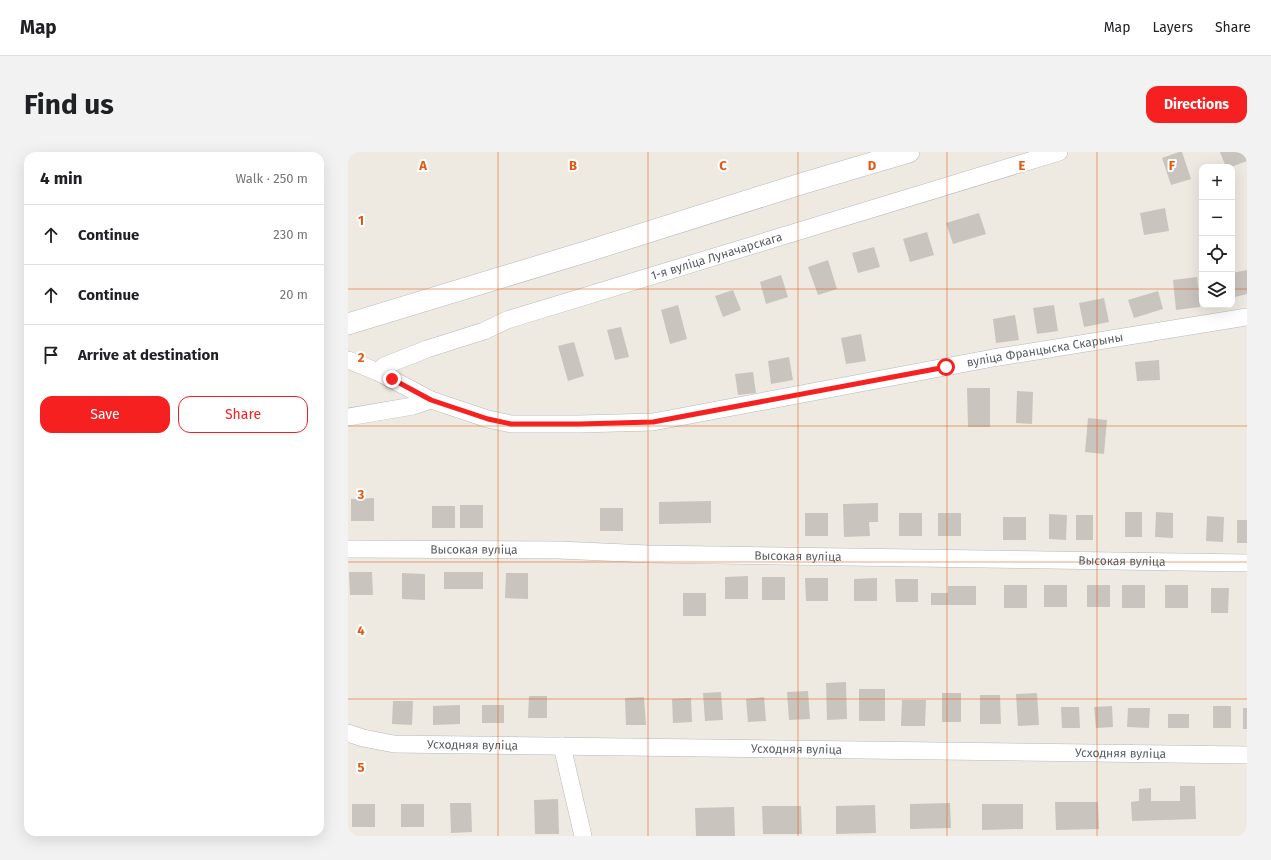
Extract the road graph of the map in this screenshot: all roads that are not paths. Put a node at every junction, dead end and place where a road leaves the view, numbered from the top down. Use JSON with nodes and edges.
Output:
{"nodes":[{"id":1,"x":909,"y":152,"type":"edge"},
{"id":2,"x":1059,"y":152,"type":"edge"},
{"id":3,"x":1247,"y":317,"type":"edge"},
{"id":4,"x":348,"y":324,"type":"edge"},
{"id":5,"x":348,"y":360,"type":"edge"},
{"id":6,"x":378,"y":372,"type":"junction"},
{"id":7,"x":431,"y":400,"type":"junction"},
{"id":8,"x":348,"y":417,"type":"edge"},
{"id":9,"x":348,"y":549,"type":"edge"},
{"id":10,"x":1247,"y":563,"type":"edge"},
{"id":11,"x":348,"y":733,"type":"edge"},
{"id":12,"x":562,"y":746,"type":"junction"},
{"id":13,"x":1247,"y":755,"type":"edge"},
{"id":14,"x":583,"y":836,"type":"edge"}],
"edges":[{"from":1,"to":4,"type":"street"},
{"from":2,"to":6,"type":"street","name":"1-я вуліца Луначарскага"},
{"from":3,"to":7,"type":"street","name":"вуліца Францыска Скарыны"},
{"from":5,"to":6,"type":"street","name":"вуліца Францыска Скарыны"},
{"from":6,"to":7,"type":"street","name":"вуліца Францыска Скарыны"},
{"from":7,"to":8,"type":"street"},
{"from":9,"to":10,"type":"street","name":"Высокая вуліца"},
{"from":11,"to":12,"type":"street","name":"Усходняя вуліца"},
{"from":12,"to":13,"type":"street","name":"Усходняя вуліца"},
{"from":12,"to":14,"type":"street"}]}
